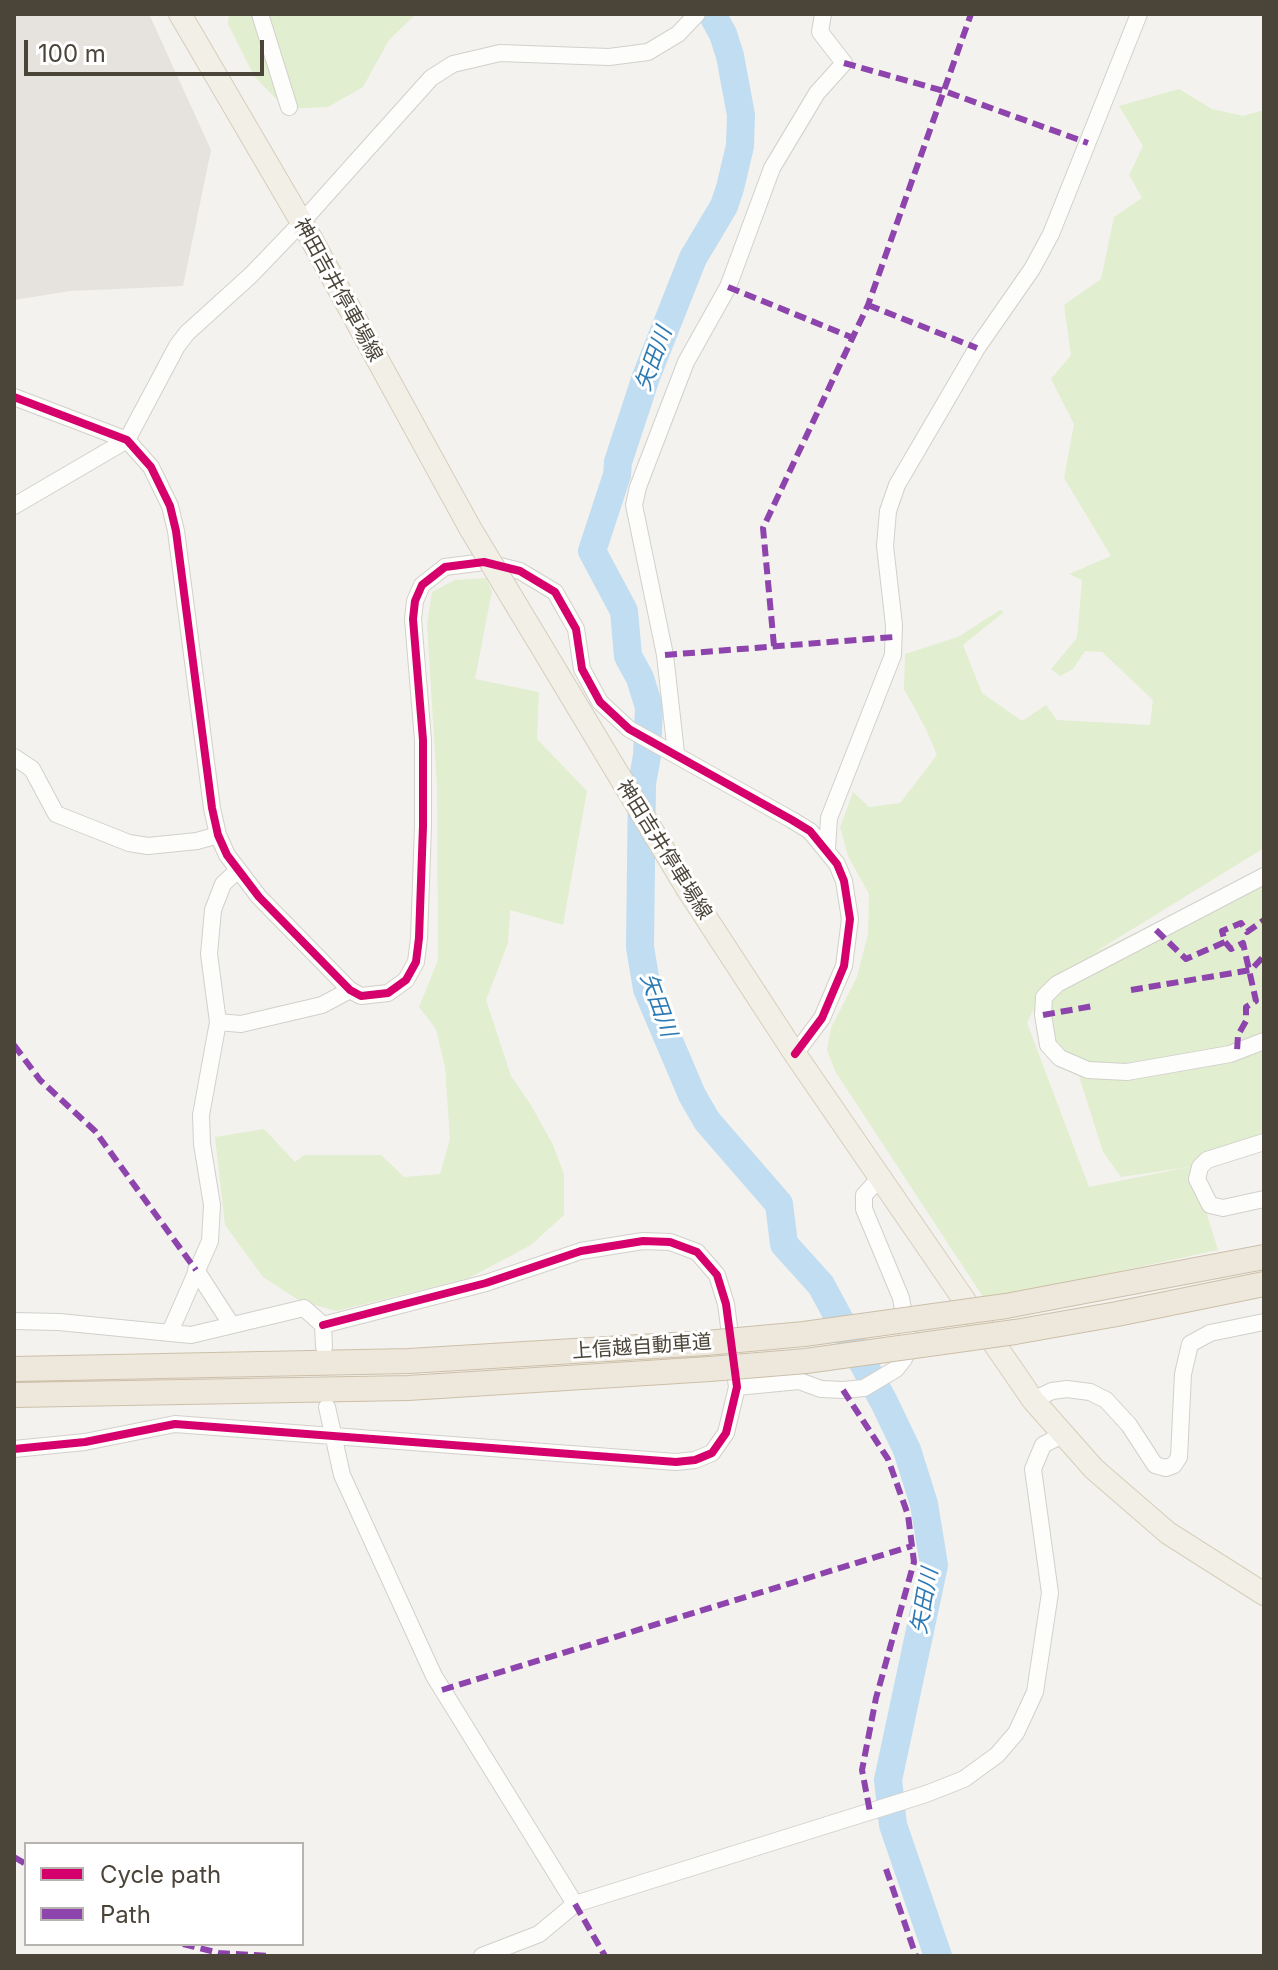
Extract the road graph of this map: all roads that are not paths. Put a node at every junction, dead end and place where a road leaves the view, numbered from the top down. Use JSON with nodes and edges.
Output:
{"nodes":[{"id":1,"x":180,"y":14,"type":"edge"},
{"id":2,"x":260,"y":14,"type":"edge"},
{"id":3,"x":697,"y":14,"type":"edge"},
{"id":4,"x":823,"y":14,"type":"edge"},
{"id":5,"x":1139,"y":14,"type":"edge"},
{"id":6,"x":289,"y":107,"type":"dead end"},
{"id":7,"x":301,"y":223,"type":"junction"},
{"id":8,"x":14,"y":397,"type":"edge"},
{"id":9,"x":127,"y":440,"type":"junction"},
{"id":10,"x":14,"y":506,"type":"edge"},
{"id":11,"x":668,"y":750,"type":"junction"},
{"id":12,"x":14,"y":757,"type":"edge"},
{"id":13,"x":218,"y":835,"type":"junction"},
{"id":14,"x":827,"y":849,"type":"junction"},
{"id":15,"x":237,"y":871,"type":"junction"},
{"id":16,"x":1264,"y":876,"type":"edge"},
{"id":17,"x":350,"y":990,"type":"junction"},
{"id":18,"x":218,"y":1022,"type":"junction"},
{"id":19,"x":1264,"y":1041,"type":"edge"},
{"id":20,"x":795,"y":1054,"type":"junction"},
{"id":21,"x":1264,"y":1142,"type":"edge"},
{"id":22,"x":880,"y":1178,"type":"junction"},
{"id":23,"x":1264,"y":1199,"type":"edge"},
{"id":24,"x":1264,"y":1257,"type":"edge"},
{"id":25,"x":196,"y":1270,"type":"junction"},
{"id":26,"x":1264,"y":1284,"type":"edge"},
{"id":27,"x":14,"y":1321,"type":"edge"},
{"id":28,"x":1264,"y":1322,"type":"edge"},
{"id":29,"x":231,"y":1324,"type":"junction"},
{"id":30,"x":323,"y":1325,"type":"junction"},
{"id":31,"x":170,"y":1332,"type":"junction"},
{"id":32,"x":324,"y":1347,"type":"dead end"},
{"id":33,"x":14,"y":1369,"type":"edge"},
{"id":34,"x":737,"y":1387,"type":"junction"},
{"id":35,"x":14,"y":1395,"type":"edge"},
{"id":36,"x":1033,"y":1400,"type":"junction"},
{"id":37,"x":327,"y":1407,"type":"dead end"},
{"id":38,"x":331,"y":1434,"type":"junction"},
{"id":39,"x":1062,"y":1435,"type":"junction"},
{"id":40,"x":14,"y":1449,"type":"edge"},
{"id":41,"x":1264,"y":1594,"type":"edge"},
{"id":42,"x":575,"y":1904,"type":"junction"},
{"id":43,"x":482,"y":1956,"type":"edge"}],
"edges":[{"from":1,"to":7,"type":"main road","name":"神田吉井停車場線"},
{"from":2,"to":6,"type":"street"},
{"from":3,"to":7,"type":"street"},
{"from":4,"to":11,"type":"street"},
{"from":5,"to":14,"type":"street"},
{"from":7,"to":9,"type":"street"},
{"from":7,"to":20,"type":"main road","name":"神田吉井停車場線","bridge":true},
{"from":8,"to":9,"type":"street"},
{"from":9,"to":10,"type":"street"},
{"from":9,"to":13,"type":"street"},
{"from":11,"to":14,"type":"street"},
{"from":11,"to":17,"type":"street"},
{"from":12,"to":13,"type":"street"},
{"from":13,"to":15,"type":"street"},
{"from":14,"to":20,"type":"street"},
{"from":15,"to":17,"type":"street"},
{"from":15,"to":18,"type":"street"},
{"from":16,"to":19,"type":"street"},
{"from":17,"to":18,"type":"street"},
{"from":18,"to":25,"type":"street"},
{"from":20,"to":22,"type":"main road","name":"神田吉井停車場線"},
{"from":21,"to":23,"type":"street"},
{"from":22,"to":34,"type":"street"},
{"from":22,"to":36,"type":"main road","name":"神田吉井停車場線"},
{"from":24,"to":33,"type":"highway","name":"上信越自動車道","bridge":true},
{"from":25,"to":29,"type":"street"},
{"from":25,"to":31,"type":"street"},
{"from":26,"to":35,"type":"highway","name":"上信越自動車道","bridge":true},
{"from":27,"to":31,"type":"street"},
{"from":28,"to":36,"type":"street"},
{"from":29,"to":30,"type":"street"},
{"from":29,"to":31,"type":"street"},
{"from":30,"to":32,"type":"street"},
{"from":30,"to":34,"type":"street"},
{"from":34,"to":38,"type":"street"},
{"from":36,"to":39,"type":"main road","name":"神田吉井停車場線"},
{"from":37,"to":38,"type":"street"},
{"from":38,"to":40,"type":"street"},
{"from":38,"to":42,"type":"street"},
{"from":39,"to":41,"type":"main road","name":"神田吉井停車場線"},
{"from":39,"to":42,"type":"street"},
{"from":42,"to":43,"type":"street"}]}
